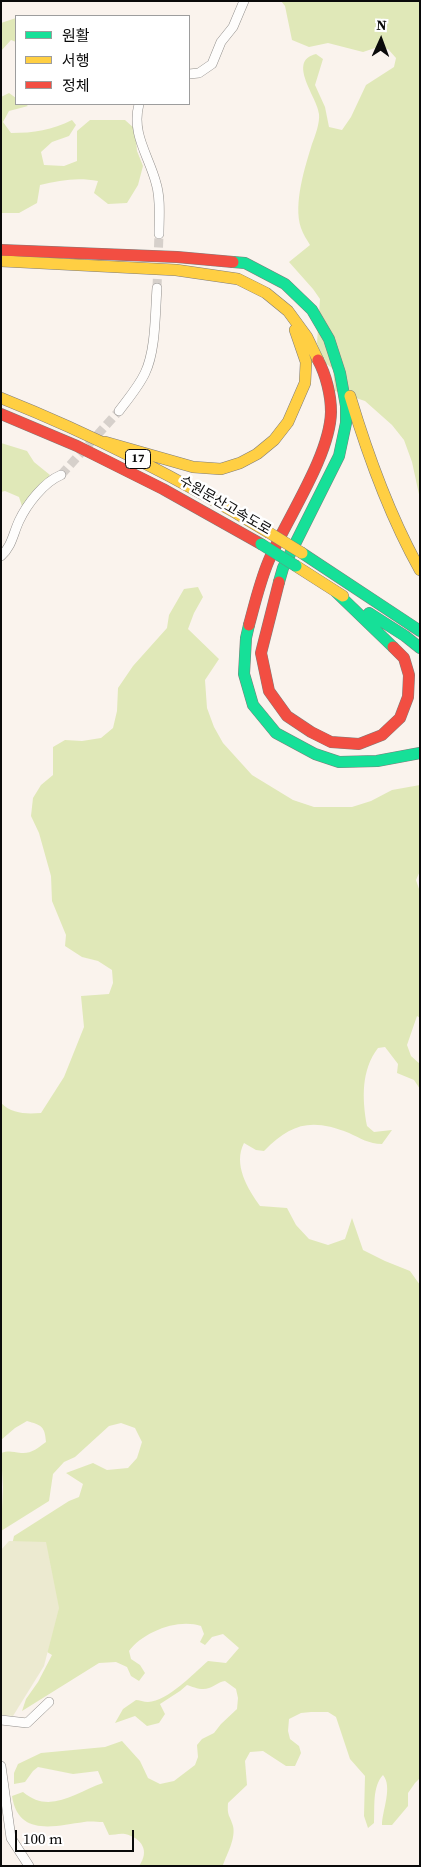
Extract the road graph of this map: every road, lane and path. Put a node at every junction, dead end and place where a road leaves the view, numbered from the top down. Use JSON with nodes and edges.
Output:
{"nodes":[{"id":1,"x":244,"y":1,"type":"edge"},
{"id":2,"x":190,"y":74,"type":"edge"},
{"id":3,"x":139,"y":105,"type":"edge"},
{"id":4,"x":159,"y":234,"type":"tunnel mouth"},
{"id":5,"x":1,"y":250,"type":"edge"},
{"id":6,"x":1,"y":261,"type":"edge"},
{"id":7,"x":157,"y":288,"type":"tunnel mouth"},
{"id":8,"x":276,"y":302,"type":"junction"},
{"id":9,"x":340,"y":373,"type":"junction"},
{"id":10,"x":1,"y":398,"type":"edge"},
{"id":11,"x":118,"y":411,"type":"tunnel mouth"},
{"id":12,"x":1,"y":414,"type":"edge"},
{"id":13,"x":105,"y":442,"type":"junction"},
{"id":14,"x":61,"y":474,"type":"tunnel mouth"},
{"id":15,"x":1,"y":556,"type":"edge"},
{"id":16,"x":420,"y":570,"type":"edge"},
{"id":17,"x":336,"y":592,"type":"junction"},
{"id":18,"x":420,"y":631,"type":"edge"},
{"id":19,"x":420,"y":648,"type":"edge"},
{"id":20,"x":420,"y":753,"type":"edge"},
{"id":21,"x":49,"y":1702,"type":"dead end"},
{"id":22,"x":1,"y":1720,"type":"edge"},
{"id":23,"x":1,"y":1766,"type":"edge"},
{"id":24,"x":29,"y":1866,"type":"edge"}],
"edges":[{"from":1,"to":2,"type":"street"},
{"from":3,"to":4,"type":"street"},
{"from":5,"to":9,"type":"highway"},
{"from":6,"to":8,"type":"highway"},
{"from":7,"to":11,"type":"street"},
{"from":8,"to":13,"type":"highway"},
{"from":8,"to":20,"type":"highway"},
{"from":9,"to":16,"type":"highway"},
{"from":9,"to":17,"type":"highway"},
{"from":10,"to":13,"type":"highway","name":"수원문산고속도로","number":"17"},
{"from":12,"to":17,"type":"highway","name":"수원문산고속도로","number":"17","bridge":true},
{"from":13,"to":18,"type":"highway","name":"수원문산고속도로","number":"17","bridge":true},
{"from":14,"to":15,"type":"street"},
{"from":17,"to":19,"type":"highway","name":"수원문산고속도로","number":"17"},
{"from":21,"to":22,"type":"street"},
{"from":23,"to":24,"type":"street"}]}
